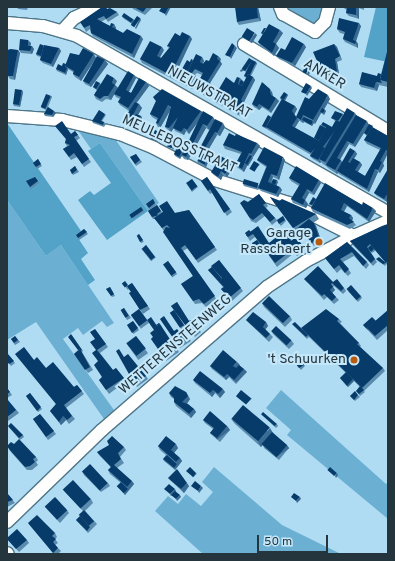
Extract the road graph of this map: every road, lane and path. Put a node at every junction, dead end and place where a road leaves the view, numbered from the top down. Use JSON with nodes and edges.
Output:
{"nodes":[{"id":1,"x":98,"y":7,"type":"edge"},
{"id":2,"x":280,"y":7,"type":"edge"},
{"id":3,"x":329,"y":7,"type":"edge"},
{"id":4,"x":7,"y":23,"type":"edge"},
{"id":5,"x":62,"y":31,"type":"junction"},
{"id":6,"x":244,"y":44,"type":"dead end"},
{"id":7,"x":7,"y":116,"type":"edge"},
{"id":8,"x":388,"y":131,"type":"edge"},
{"id":9,"x":388,"y":212,"type":"edge"},
{"id":10,"x":388,"y":222,"type":"edge"},
{"id":11,"x":354,"y":236,"type":"junction"},
{"id":12,"x":7,"y":522,"type":"edge"}],
"edges":[{"from":1,"to":5,"type":"street"},
{"from":2,"to":3,"type":"street"},
{"from":4,"to":5,"type":"street","name":"NIEUWSTRAAT"},
{"from":5,"to":9,"type":"street","name":"NIEUWSTRAAT"},
{"from":6,"to":8,"type":"street","name":"ANKER"},
{"from":7,"to":11,"type":"street","name":"MEULEBOSSTRAAT"},
{"from":10,"to":11,"type":"street","name":"WETTERENSTEENWEG"},
{"from":11,"to":12,"type":"street","name":"WETTERENSTEENWEG"}]}
